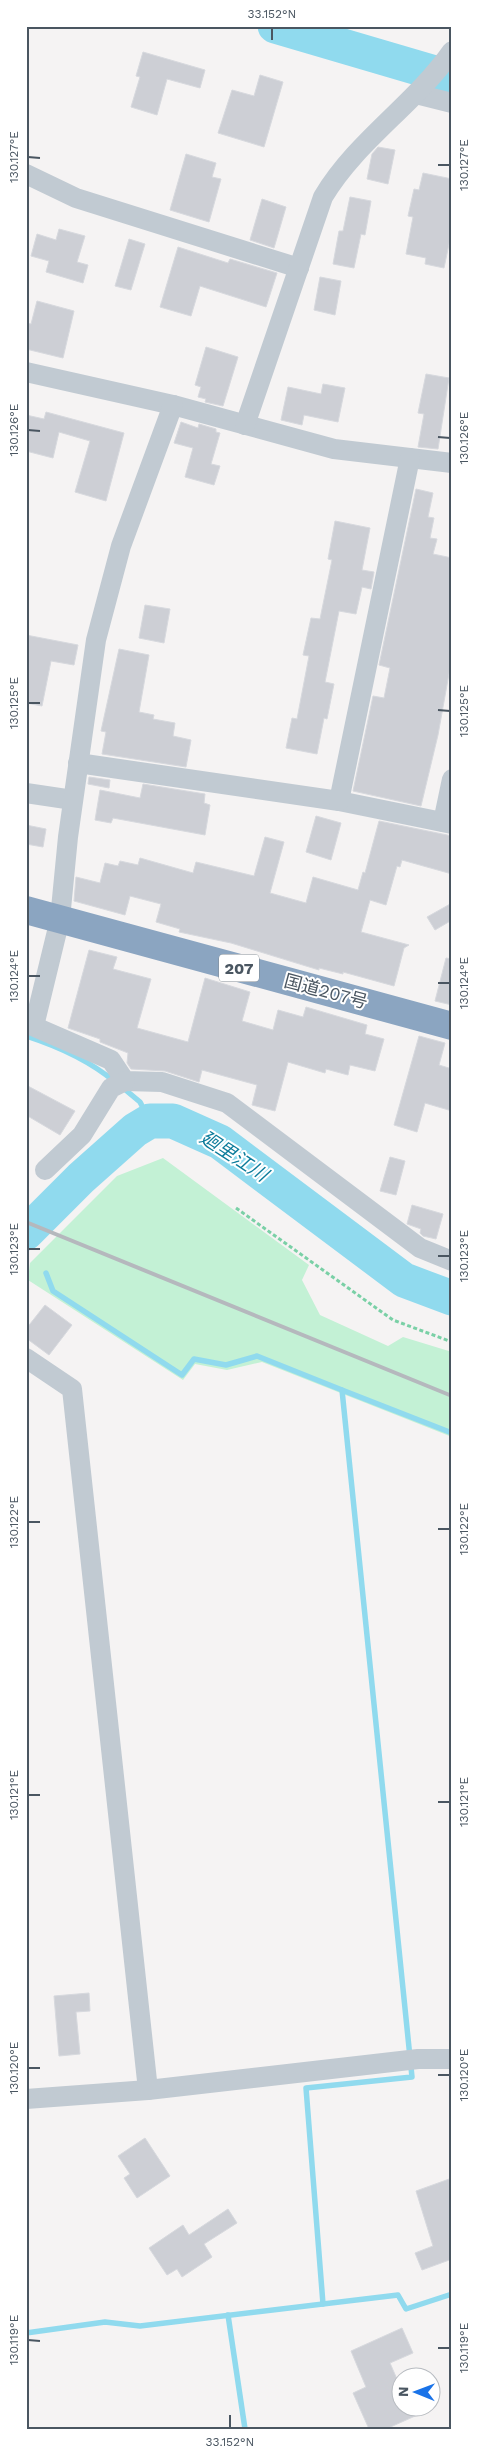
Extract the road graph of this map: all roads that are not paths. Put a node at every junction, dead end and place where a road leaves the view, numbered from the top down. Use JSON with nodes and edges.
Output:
{"nodes":[{"id":1,"x":446,"y":58,"type":"edge"},
{"id":2,"x":422,"y":88,"type":"junction"},
{"id":3,"x":452,"y":103,"type":"edge"},
{"id":4,"x":26,"y":174,"type":"edge"},
{"id":5,"x":299,"y":268,"type":"junction"},
{"id":6,"x":26,"y":372,"type":"edge"},
{"id":7,"x":173,"y":405,"type":"junction"},
{"id":8,"x":245,"y":424,"type":"junction"},
{"id":9,"x":410,"y":458,"type":"junction"},
{"id":10,"x":452,"y":463,"type":"edge"},
{"id":11,"x":78,"y":763,"type":"junction"},
{"id":12,"x":452,"y":779,"type":"edge"},
{"id":13,"x":26,"y":794,"type":"edge"},
{"id":14,"x":73,"y":800,"type":"junction"},
{"id":15,"x":339,"y":801,"type":"junction"},
{"id":16,"x":448,"y":823,"type":"edge"},
{"id":17,"x":26,"y":910,"type":"edge"},
{"id":18,"x":60,"y":918,"type":"junction"},
{"id":19,"x":30,"y":1025,"type":"edge"},
{"id":20,"x":452,"y":1026,"type":"edge"},
{"id":21,"x":118,"y":1085,"type":"junction"},
{"id":22,"x":45,"y":1170,"type":"dead end"},
{"id":23,"x":452,"y":1261,"type":"edge"},
{"id":24,"x":26,"y":1358,"type":"edge"},
{"id":25,"x":452,"y":2059,"type":"edge"},
{"id":26,"x":148,"y":2090,"type":"junction"},
{"id":27,"x":26,"y":2099,"type":"edge"}],
"edges":[{"from":1,"to":2,"type":"street"},
{"from":2,"to":3,"type":"street"},
{"from":2,"to":5,"type":"street"},
{"from":4,"to":5,"type":"street"},
{"from":5,"to":8,"type":"street"},
{"from":6,"to":7,"type":"street"},
{"from":7,"to":8,"type":"street"},
{"from":7,"to":11,"type":"street"},
{"from":8,"to":9,"type":"street"},
{"from":9,"to":10,"type":"street"},
{"from":9,"to":15,"type":"street"},
{"from":11,"to":14,"type":"street"},
{"from":11,"to":15,"type":"street"},
{"from":12,"to":16,"type":"street"},
{"from":13,"to":14,"type":"street"},
{"from":14,"to":18,"type":"street"},
{"from":15,"to":16,"type":"street"},
{"from":17,"to":18,"type":"highway","name":"国道207号","number":"207"},
{"from":18,"to":19,"type":"street"},
{"from":18,"to":20,"type":"highway","name":"国道207号","number":"207"},
{"from":19,"to":21,"type":"street"},
{"from":21,"to":22,"type":"street"},
{"from":21,"to":23,"type":"street"},
{"from":24,"to":26,"type":"street"},
{"from":25,"to":26,"type":"street"},
{"from":26,"to":27,"type":"street"}]}
